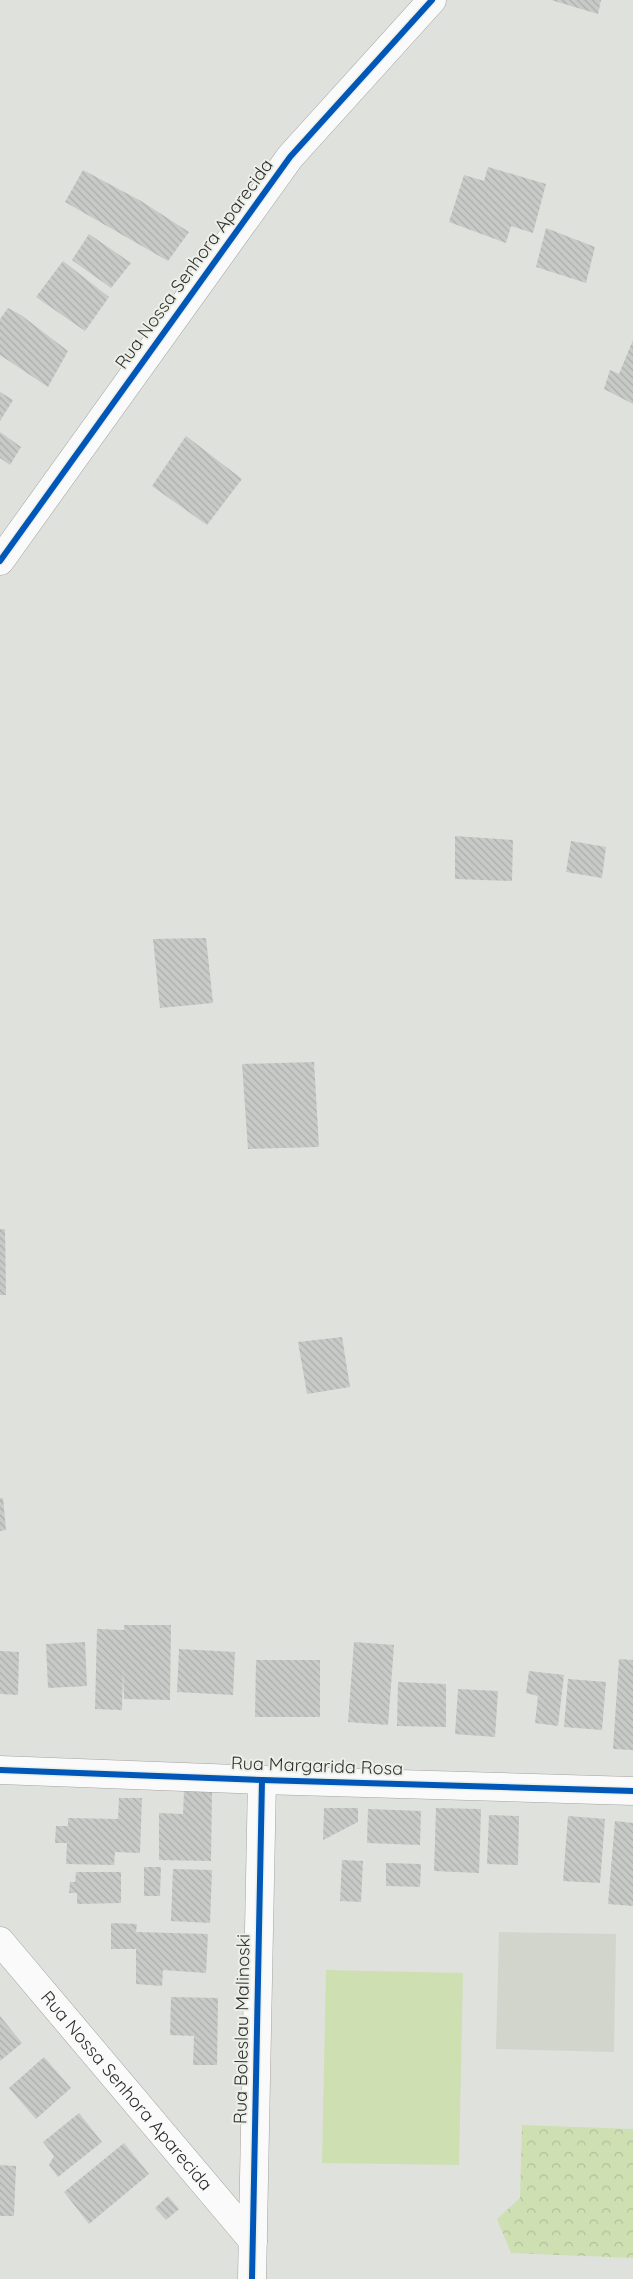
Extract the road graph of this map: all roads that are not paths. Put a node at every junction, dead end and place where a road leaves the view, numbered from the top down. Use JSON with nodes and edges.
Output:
{"nodes":[{"id":1,"x":432,"y":0,"type":"edge"},
{"id":2,"x":0,"y":561,"type":"edge"},
{"id":3,"x":0,"y":1770,"type":"edge"},
{"id":4,"x":262,"y":1780,"type":"junction"},
{"id":5,"x":633,"y":1791,"type":"edge"},
{"id":6,"x":0,"y":1941,"type":"edge"},
{"id":7,"x":253,"y":2241,"type":"junction"},
{"id":8,"x":252,"y":2279,"type":"edge"}],
"edges":[{"from":1,"to":2,"type":"street","name":"Rua Nossa Senhora Aparecida"},
{"from":3,"to":4,"type":"street","name":"Rua Margarida Rosa"},
{"from":4,"to":5,"type":"street","name":"Rua Margarida Rosa"},
{"from":4,"to":7,"type":"street","name":"Rua Boleslau Malinoski"},
{"from":6,"to":7,"type":"street","name":"Rua Nossa Senhora Aparecida"},
{"from":7,"to":8,"type":"street","name":"Rua Boleslau Malinoski"}]}
